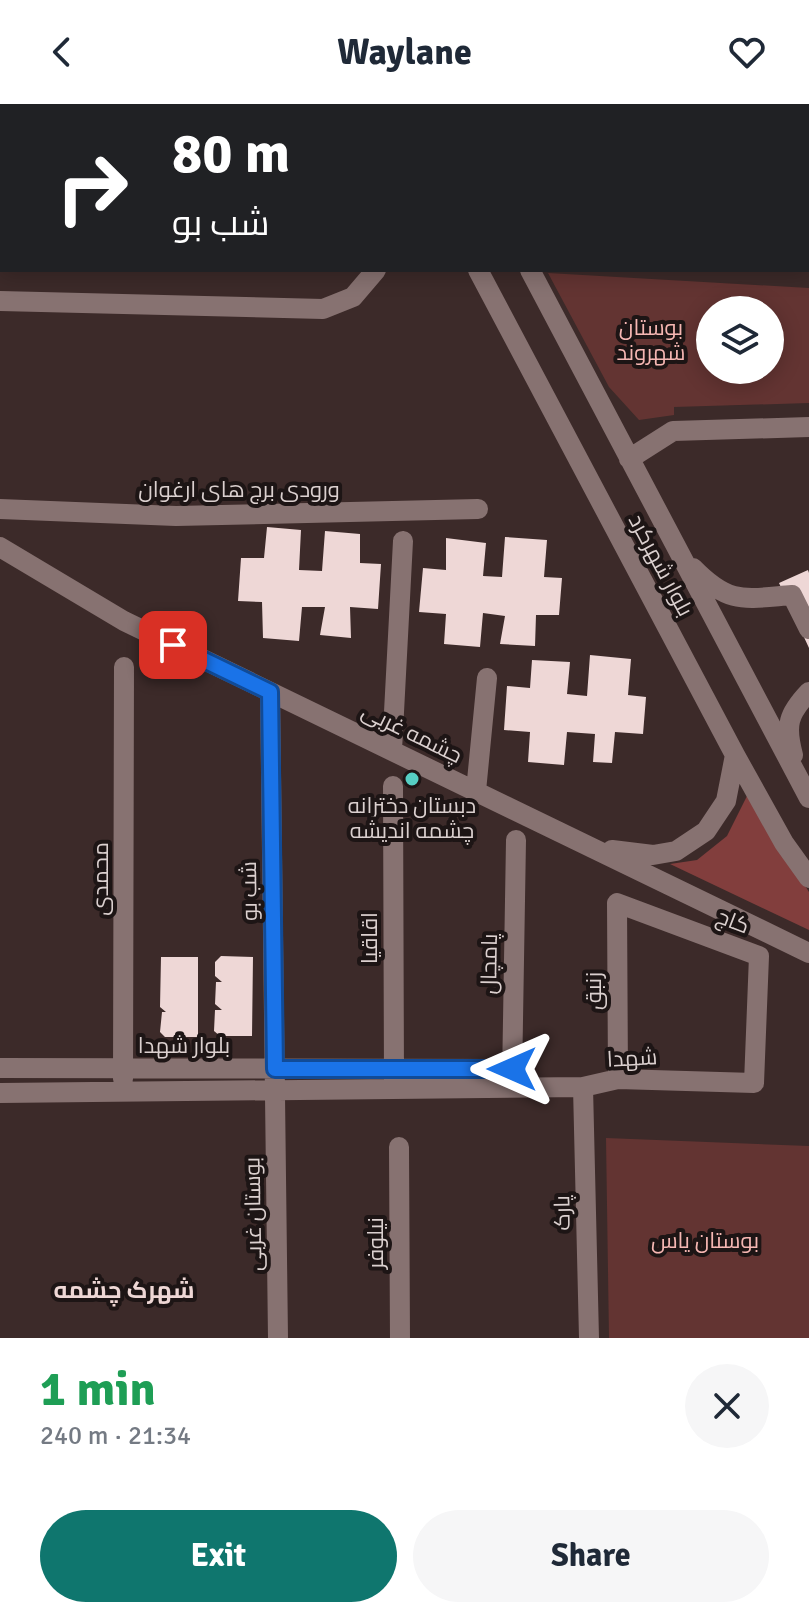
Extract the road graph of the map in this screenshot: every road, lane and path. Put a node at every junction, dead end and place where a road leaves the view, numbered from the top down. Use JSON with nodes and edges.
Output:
{"nodes":[{"id":1,"x":374,"y":272,"type":"edge"},
{"id":2,"x":479,"y":272,"type":"edge"},
{"id":3,"x":531,"y":272,"type":"edge"},
{"id":4,"x":0,"y":301,"type":"edge"},
{"id":5,"x":809,"y":427,"type":"edge"},
{"id":6,"x":629,"y":459,"type":"junction"},
{"id":7,"x":0,"y":509,"type":"edge"},
{"id":8,"x":478,"y":509,"type":"dead end"},
{"id":9,"x":403,"y":541,"type":"dead end"},
{"id":10,"x":0,"y":547,"type":"edge"},
{"id":11,"x":678,"y":553,"type":"junction"},
{"id":12,"x":809,"y":629,"type":"edge"},
{"id":13,"x":124,"y":667,"type":"dead end"},
{"id":14,"x":487,"y":678,"type":"dead end"},
{"id":15,"x":270,"y":692,"type":"junction"},
{"id":16,"x":809,"y":692,"type":"edge"},
{"id":17,"x":392,"y":750,"type":"junction"},
{"id":18,"x":735,"y":755,"type":"junction"},
{"id":19,"x":393,"y":786,"type":"dead end"},
{"id":20,"x":804,"y":790,"type":"edge"},
{"id":21,"x":476,"y":791,"type":"junction"},
{"id":22,"x":516,"y":840,"type":"dead end"},
{"id":23,"x":596,"y":848,"type":"junction"},
{"id":24,"x":809,"y":878,"type":"edge"},
{"id":25,"x":617,"y":903,"type":"joint"},
{"id":26,"x":809,"y":953,"type":"edge"},
{"id":27,"x":0,"y":1068,"type":"edge"},
{"id":28,"x":123,"y":1068,"type":"junction"},
{"id":29,"x":275,"y":1069,"type":"junction"},
{"id":30,"x":512,"y":1078,"type":"junction"},
{"id":31,"x":394,"y":1079,"type":"junction"},
{"id":32,"x":618,"y":1079,"type":"junction"},
{"id":33,"x":754,"y":1083,"type":"joint"},
{"id":34,"x":583,"y":1087,"type":"junction"},
{"id":35,"x":275,"y":1090,"type":"junction"},
{"id":36,"x":123,"y":1091,"type":"junction"},
{"id":37,"x":0,"y":1093,"type":"edge"},
{"id":38,"x":399,"y":1147,"type":"dead end"},
{"id":39,"x":278,"y":1338,"type":"edge"},
{"id":40,"x":400,"y":1338,"type":"edge"},
{"id":41,"x":589,"y":1338,"type":"edge"}],
"edges":[{"from":1,"to":4,"type":"street"},
{"from":2,"to":18,"type":"street","name":"بلوار شهرکرد"},
{"from":3,"to":6,"type":"street","name":"بلوار شهرکرد"},
{"from":5,"to":6,"type":"street"},
{"from":6,"to":11,"type":"street","name":"بلوار شهرکرد"},
{"from":7,"to":8,"type":"street","name":"ورودی برج های ارغوان"},
{"from":9,"to":17,"type":"street"},
{"from":10,"to":15,"type":"street","name":"چشمه غربی"},
{"from":11,"to":12,"type":"street"},
{"from":11,"to":20,"type":"street","name":"بلوار شهرکرد"},
{"from":13,"to":28,"type":"street","name":"محمدی"},
{"from":14,"to":21,"type":"street"},
{"from":15,"to":17,"type":"street","name":"چشمه غربی"},
{"from":15,"to":29,"type":"street","name":"شب بو"},
{"from":16,"to":20,"type":"street"},
{"from":17,"to":21,"type":"street","name":"چشمه غربی"},
{"from":18,"to":23,"type":"street"},
{"from":18,"to":24,"type":"street","name":"بلوار شهرکرد"},
{"from":19,"to":31,"type":"street","name":"اقاقیا"},
{"from":21,"to":23,"type":"street","name":"چشمه غربی"},
{"from":22,"to":30,"type":"street","name":"پامچال"},
{"from":23,"to":26,"type":"street","name":"چشمه غربی"},
{"from":25,"to":32,"type":"street","name":"زنبق"},
{"from":25,"to":33,"type":"street","name":"کاج"},
{"from":27,"to":28,"type":"street","name":"بلوار شهدا"},
{"from":28,"to":29,"type":"street","name":"بلوار شهدا"},
{"from":28,"to":36,"type":"street","name":"محمدی"},
{"from":29,"to":31,"type":"street","name":"بلوار شهدا"},
{"from":29,"to":35,"type":"street","name":"شب بو"},
{"from":30,"to":31,"type":"street","name":"بلوار شهدا"},
{"from":30,"to":34,"type":"street","name":"شهدا"},
{"from":31,"to":35,"type":"street","name":"بلوار شهدا"},
{"from":32,"to":33,"type":"street","name":"شهدا"},
{"from":32,"to":34,"type":"street","name":"شهدا"},
{"from":34,"to":41,"type":"street","name":"پارک"},
{"from":35,"to":36,"type":"street","name":"بلوار شهدا"},
{"from":35,"to":39,"type":"street","name":"بوستان غربی"},
{"from":36,"to":37,"type":"street","name":"بلوار شهدا"},
{"from":38,"to":40,"type":"street","name":"نیلوفر"}]}
